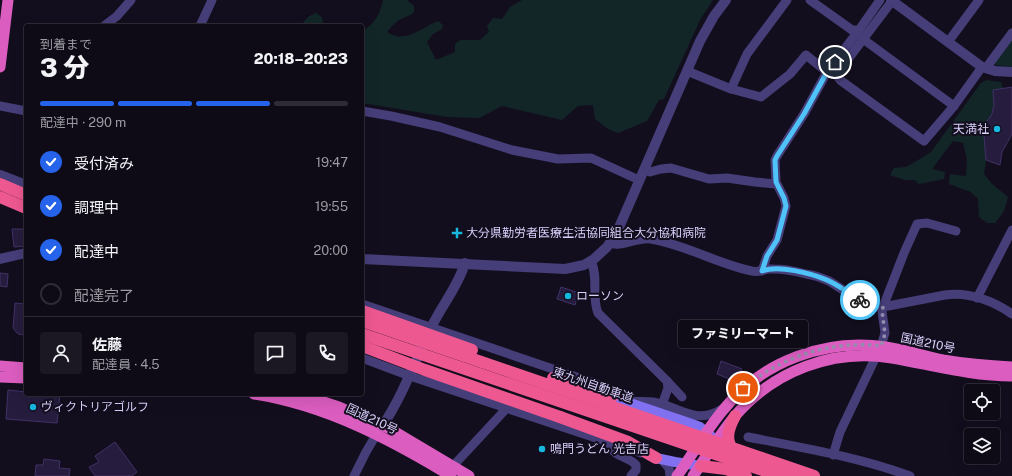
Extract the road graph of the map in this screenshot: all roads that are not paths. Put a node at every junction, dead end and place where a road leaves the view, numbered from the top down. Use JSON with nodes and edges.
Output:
{"nodes":[{"id":1,"x":8,"y":0,"type":"edge"},
{"id":2,"x":131,"y":0,"type":"edge"},
{"id":3,"x":212,"y":0,"type":"edge"},
{"id":4,"x":726,"y":0,"type":"edge"},
{"id":5,"x":787,"y":0,"type":"edge"},
{"id":6,"x":810,"y":0,"type":"edge"},
{"id":7,"x":880,"y":0,"type":"edge"},
{"id":8,"x":891,"y":1,"type":"edge"},
{"id":9,"x":975,"y":2,"type":"edge"},
{"id":10,"x":107,"y":24,"type":"edge"},
{"id":11,"x":201,"y":24,"type":"edge"},
{"id":12,"x":859,"y":30,"type":"junction"},
{"id":13,"x":1012,"y":33,"type":"edge"},
{"id":14,"x":863,"y":39,"type":"junction"},
{"id":15,"x":948,"y":42,"type":"junction"},
{"id":16,"x":0,"y":67,"type":"edge"},
{"id":17,"x":984,"y":68,"type":"junction"},
{"id":18,"x":687,"y":71,"type":"junction"},
{"id":19,"x":827,"y":72,"type":"junction"},
{"id":20,"x":1012,"y":72,"type":"edge"},
{"id":21,"x":731,"y":89,"type":"junction"},
{"id":22,"x":0,"y":106,"type":"edge"},
{"id":23,"x":954,"y":106,"type":"junction"},
{"id":24,"x":24,"y":111,"type":"edge"},
{"id":25,"x":364,"y":111,"type":"edge"},
{"id":26,"x":644,"y":169,"type":"junction"},
{"id":27,"x":0,"y":175,"type":"edge"},
{"id":28,"x":639,"y":180,"type":"junction"},
{"id":29,"x":0,"y":184,"type":"edge"},
{"id":30,"x":24,"y":184,"type":"edge"},
{"id":31,"x":776,"y":184,"type":"junction"},
{"id":32,"x":24,"y":194,"type":"edge"},
{"id":33,"x":0,"y":197,"type":"edge"},
{"id":34,"x":24,"y":207,"type":"edge"},
{"id":35,"x":1012,"y":230,"type":"edge"},
{"id":36,"x":956,"y":231,"type":"dead end"},
{"id":37,"x":610,"y":243,"type":"junction"},
{"id":38,"x":24,"y":253,"type":"edge"},
{"id":39,"x":0,"y":259,"type":"edge"},
{"id":40,"x":364,"y":259,"type":"edge"},
{"id":41,"x":591,"y":261,"type":"junction"},
{"id":42,"x":465,"y":263,"type":"junction"},
{"id":43,"x":762,"y":271,"type":"junction"},
{"id":44,"x":977,"y":298,"type":"junction"},
{"id":45,"x":364,"y":305,"type":"edge"},
{"id":46,"x":883,"y":307,"type":"junction"},
{"id":47,"x":364,"y":313,"type":"edge"},
{"id":48,"x":1012,"y":314,"type":"edge"},
{"id":49,"x":364,"y":322,"type":"edge"},
{"id":50,"x":431,"y":327,"type":"junction"},
{"id":51,"x":364,"y":335,"type":"edge"},
{"id":52,"x":364,"y":347,"type":"edge"},
{"id":53,"x":879,"y":351,"type":"junction"},
{"id":54,"x":364,"y":359,"type":"edge"},
{"id":55,"x":0,"y":366,"type":"edge"},
{"id":56,"x":1012,"y":366,"type":"edge"},
{"id":57,"x":24,"y":368,"type":"edge"},
{"id":58,"x":410,"y":376,"type":"junction"},
{"id":59,"x":1012,"y":376,"type":"edge"},
{"id":60,"x":0,"y":377,"type":"edge"},
{"id":61,"x":24,"y":378,"type":"edge"},
{"id":62,"x":667,"y":381,"type":"junction"},
{"id":63,"x":264,"y":396,"type":"edge"},
{"id":64,"x":306,"y":396,"type":"edge"},
{"id":65,"x":612,"y":397,"type":"junction"},
{"id":66,"x":682,"y":397,"type":"dead end"},
{"id":67,"x":627,"y":401,"type":"junction"},
{"id":68,"x":662,"y":404,"type":"junction"},
{"id":69,"x":724,"y":408,"type":"junction"},
{"id":70,"x":506,"y":409,"type":"junction"},
{"id":71,"x":735,"y":416,"type":"junction"},
{"id":72,"x":379,"y":429,"type":"junction"},
{"id":73,"x":704,"y":436,"type":"junction"},
{"id":74,"x":748,"y":437,"type":"dead end"},
{"id":75,"x":716,"y":441,"type":"junction"},
{"id":76,"x":610,"y":444,"type":"junction"},
{"id":77,"x":833,"y":455,"type":"junction"},
{"id":78,"x":658,"y":458,"type":"junction"},
{"id":79,"x":703,"y":462,"type":"junction"},
{"id":80,"x":745,"y":462,"type":"junction"},
{"id":81,"x":685,"y":464,"type":"junction"},
{"id":82,"x":452,"y":471,"type":"edge"},
{"id":83,"x":354,"y":476,"type":"edge"},
{"id":84,"x":469,"y":476,"type":"edge"},
{"id":85,"x":631,"y":476,"type":"edge"},
{"id":86,"x":670,"y":476,"type":"edge"},
{"id":87,"x":677,"y":476,"type":"edge"},
{"id":88,"x":693,"y":476,"type":"edge"},
{"id":89,"x":746,"y":476,"type":"edge"},
{"id":90,"x":780,"y":476,"type":"edge"},
{"id":91,"x":791,"y":476,"type":"edge"},
{"id":92,"x":814,"y":476,"type":"edge"},
{"id":93,"x":910,"y":476,"type":"edge"}],
"edges":[{"from":1,"to":16,"type":"highway"},
{"from":2,"to":10,"type":"street"},
{"from":3,"to":11,"type":"street"},
{"from":4,"to":18,"type":"street"},
{"from":5,"to":21,"type":"street"},
{"from":6,"to":12,"type":"street"},
{"from":7,"to":12,"type":"street"},
{"from":8,"to":14,"type":"street"},
{"from":8,"to":15,"type":"street"},
{"from":9,"to":15,"type":"street"},
{"from":12,"to":19,"type":"street"},
{"from":13,"to":17,"type":"street"},
{"from":14,"to":23,"type":"street"},
{"from":14,"to":23,"type":"street"},
{"from":15,"to":17,"type":"street"},
{"from":17,"to":20,"type":"street"},
{"from":17,"to":23,"type":"street"},
{"from":18,"to":21,"type":"street"},
{"from":18,"to":26,"type":"street"},
{"from":19,"to":21,"type":"street"},
{"from":19,"to":31,"type":"street"},
{"from":22,"to":24,"type":"street"},
{"from":25,"to":28,"type":"street"},
{"from":26,"to":28,"type":"street"},
{"from":26,"to":31,"type":"street"},
{"from":27,"to":30,"type":"street"},
{"from":28,"to":37,"type":"street"},
{"from":29,"to":32,"type":"highway"},
{"from":31,"to":43,"type":"street"},
{"from":33,"to":34,"type":"highway"},
{"from":35,"to":44,"type":"street"},
{"from":36,"to":46,"type":"street"},
{"from":37,"to":41,"type":"street"},
{"from":37,"to":43,"type":"street"},
{"from":38,"to":39,"type":"street"},
{"from":40,"to":42,"type":"street"},
{"from":41,"to":42,"type":"street"},
{"from":41,"to":62,"type":"street"},
{"from":42,"to":50,"type":"street"},
{"from":43,"to":46,"type":"street"},
{"from":44,"to":46,"type":"street"},
{"from":44,"to":48,"type":"street"},
{"from":45,"to":50,"type":"street"},
{"from":46,"to":53,"type":"street"},
{"from":47,"to":65,"type":"highway","bridge":true},
{"from":49,"to":92,"type":"highway","name":"東九州自動車道","bridge":true},
{"from":50,"to":58,"type":"street"},
{"from":50,"to":65,"type":"street"},
{"from":51,"to":90,"type":"highway","bridge":true},
{"from":52,"to":78,"type":"highway","bridge":true},
{"from":53,"to":56,"type":"highway","name":"国道210号"},
{"from":53,"to":59,"type":"highway","name":"国道210号"},
{"from":53,"to":69,"type":"highway","name":"国道210号"},
{"from":53,"to":71,"type":"highway","name":"国道210号"},
{"from":53,"to":77,"type":"street"},
{"from":54,"to":58,"type":"street"},
{"from":55,"to":57,"type":"highway"},
{"from":58,"to":70,"type":"street"},
{"from":58,"to":72,"type":"street"},
{"from":60,"to":61,"type":"highway"},
{"from":62,"to":66,"type":"street"},
{"from":62,"to":68,"type":"street"},
{"from":63,"to":72,"type":"highway","name":"国道210号"},
{"from":64,"to":72,"type":"highway","name":"国道210号"},
{"from":65,"to":67,"type":"main road"},
{"from":67,"to":68,"type":"street"},
{"from":67,"to":73,"type":"main road"},
{"from":68,"to":69,"type":"street"},
{"from":69,"to":73,"type":"highway","name":"国道210号"},
{"from":70,"to":76,"type":"street"},
{"from":70,"to":82,"type":"street"},
{"from":71,"to":75,"type":"highway","name":"国道210号"},
{"from":71,"to":80,"type":"highway"},
{"from":72,"to":82,"type":"highway","name":"国道210号"},
{"from":72,"to":83,"type":"street"},
{"from":73,"to":75,"type":"main road"},
{"from":73,"to":79,"type":"highway"},
{"from":73,"to":81,"type":"highway","name":"国道210号"},
{"from":74,"to":77,"type":"street"},
{"from":75,"to":79,"type":"highway","name":"国道210号"},
{"from":75,"to":80,"type":"highway"},
{"from":76,"to":78,"type":"street"},
{"from":76,"to":85,"type":"street"},
{"from":77,"to":93,"type":"street"},
{"from":78,"to":81,"type":"main road"},
{"from":78,"to":86,"type":"street"},
{"from":79,"to":81,"type":"main road"},
{"from":79,"to":88,"type":"highway","name":"国道210号"},
{"from":79,"to":89,"type":"highway"},
{"from":80,"to":91,"type":"highway"},
{"from":81,"to":87,"type":"highway","name":"国道210号"},
{"from":82,"to":84,"type":"highway","name":"国道210号"}]}
